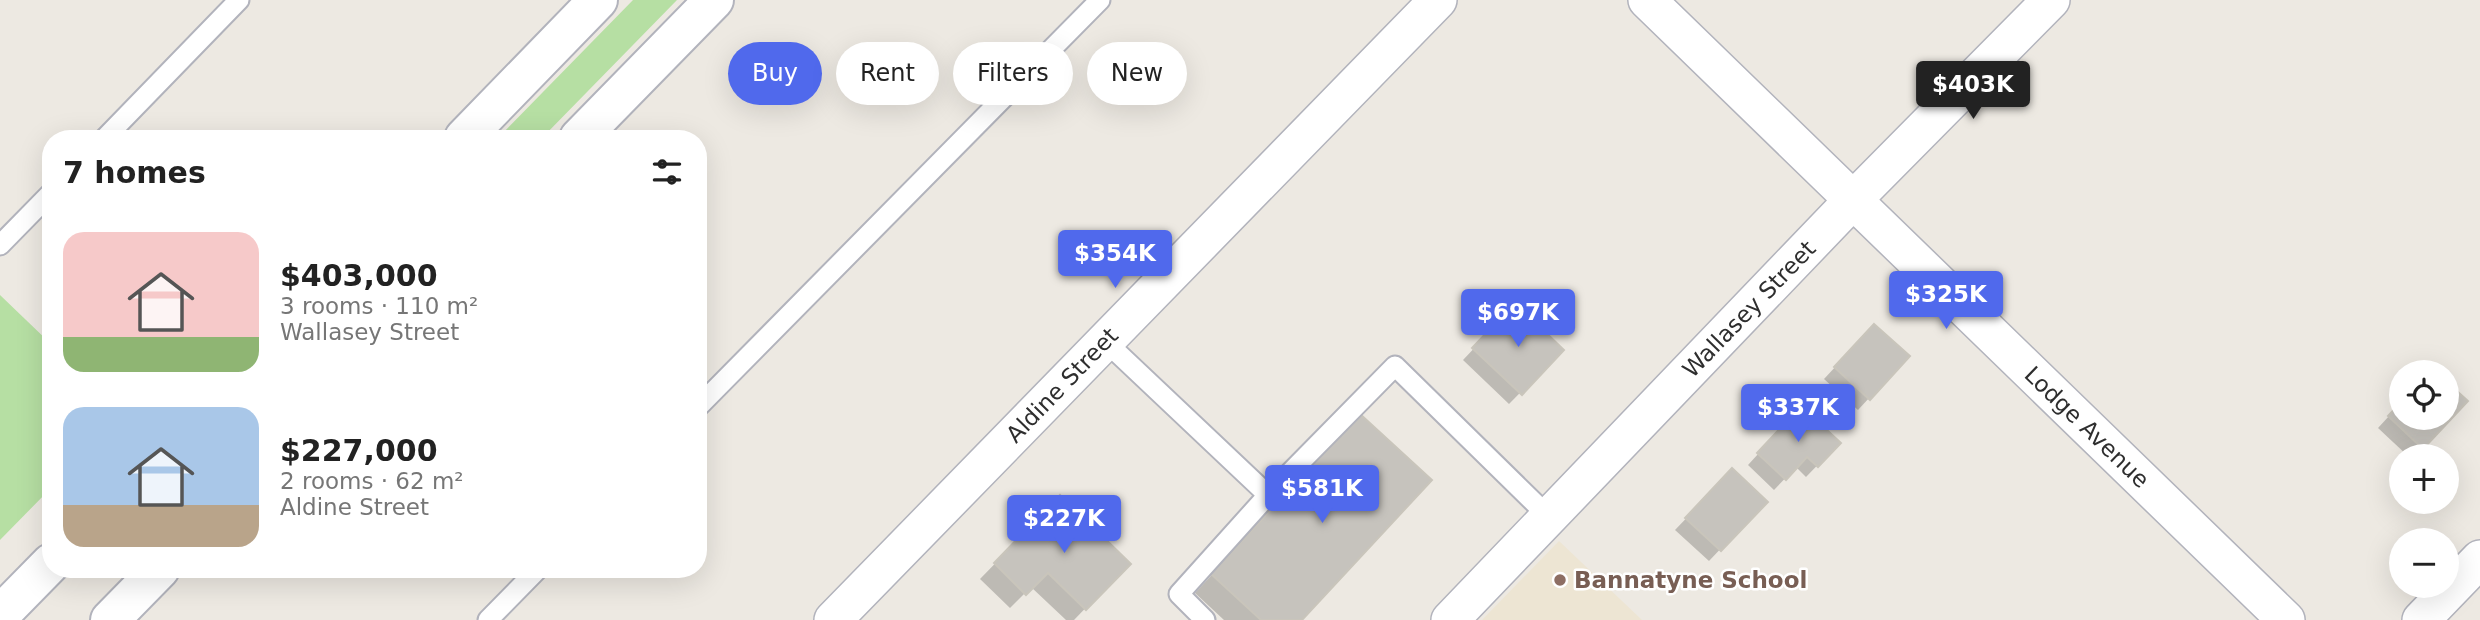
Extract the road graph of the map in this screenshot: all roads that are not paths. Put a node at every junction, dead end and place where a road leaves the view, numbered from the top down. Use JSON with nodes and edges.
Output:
{"nodes":[{"id":1,"x":239,"y":0,"type":"edge"},
{"id":2,"x":598,"y":0,"type":"edge"},
{"id":3,"x":714,"y":0,"type":"edge"},
{"id":4,"x":1100,"y":0,"type":"edge"},
{"id":5,"x":1438,"y":0,"type":"edge"},
{"id":6,"x":1647,"y":0,"type":"edge"},
{"id":7,"x":2051,"y":0,"type":"edge"},
{"id":8,"x":112,"y":130,"type":"edge"},
{"id":9,"x":472,"y":130,"type":"edge"},
{"id":10,"x":587,"y":130,"type":"edge"},
{"id":11,"x":1853,"y":200,"type":"junction"},
{"id":12,"x":42,"y":202,"type":"edge"},
{"id":13,"x":0,"y":246,"type":"edge"},
{"id":14,"x":1105,"y":341,"type":"junction"},
{"id":15,"x":707,"y":398,"type":"edge"},
{"id":16,"x":1268,"y":495,"type":"junction"},
{"id":17,"x":1549,"y":517,"type":"junction"},
{"id":18,"x":2480,"y":559,"type":"edge"},
{"id":19,"x":42,"y":571,"type":"edge"},
{"id":20,"x":151,"y":578,"type":"edge"},
{"id":21,"x":529,"y":578,"type":"edge"},
{"id":22,"x":0,"y":615,"type":"edge"},
{"id":23,"x":110,"y":620,"type":"edge"},
{"id":24,"x":488,"y":620,"type":"edge"},
{"id":25,"x":833,"y":620,"type":"edge"},
{"id":26,"x":1205,"y":620,"type":"edge"},
{"id":27,"x":1450,"y":620,"type":"edge"},
{"id":28,"x":2286,"y":620,"type":"edge"},
{"id":29,"x":2421,"y":620,"type":"edge"}],
"edges":[{"from":1,"to":8,"type":"lane"},
{"from":2,"to":9,"type":"main road"},
{"from":3,"to":10,"type":"main road"},
{"from":4,"to":15,"type":"lane"},
{"from":5,"to":14,"type":"street","name":"Aldine Street"},
{"from":6,"to":11,"type":"street","name":"Lodge Avenue"},
{"from":7,"to":11,"type":"street","name":"Wallasey Street"},
{"from":11,"to":17,"type":"street","name":"Wallasey Street"},
{"from":11,"to":28,"type":"street","name":"Lodge Avenue"},
{"from":12,"to":13,"type":"lane"},
{"from":14,"to":16,"type":"lane"},
{"from":14,"to":25,"type":"street","name":"Aldine Street"},
{"from":16,"to":17,"type":"lane"},
{"from":16,"to":26,"type":"lane"},
{"from":17,"to":27,"type":"street","name":"Wallasey Street"},
{"from":18,"to":29,"type":"street"},
{"from":19,"to":22,"type":"main road"},
{"from":20,"to":23,"type":"main road"},
{"from":21,"to":24,"type":"lane"}]}
